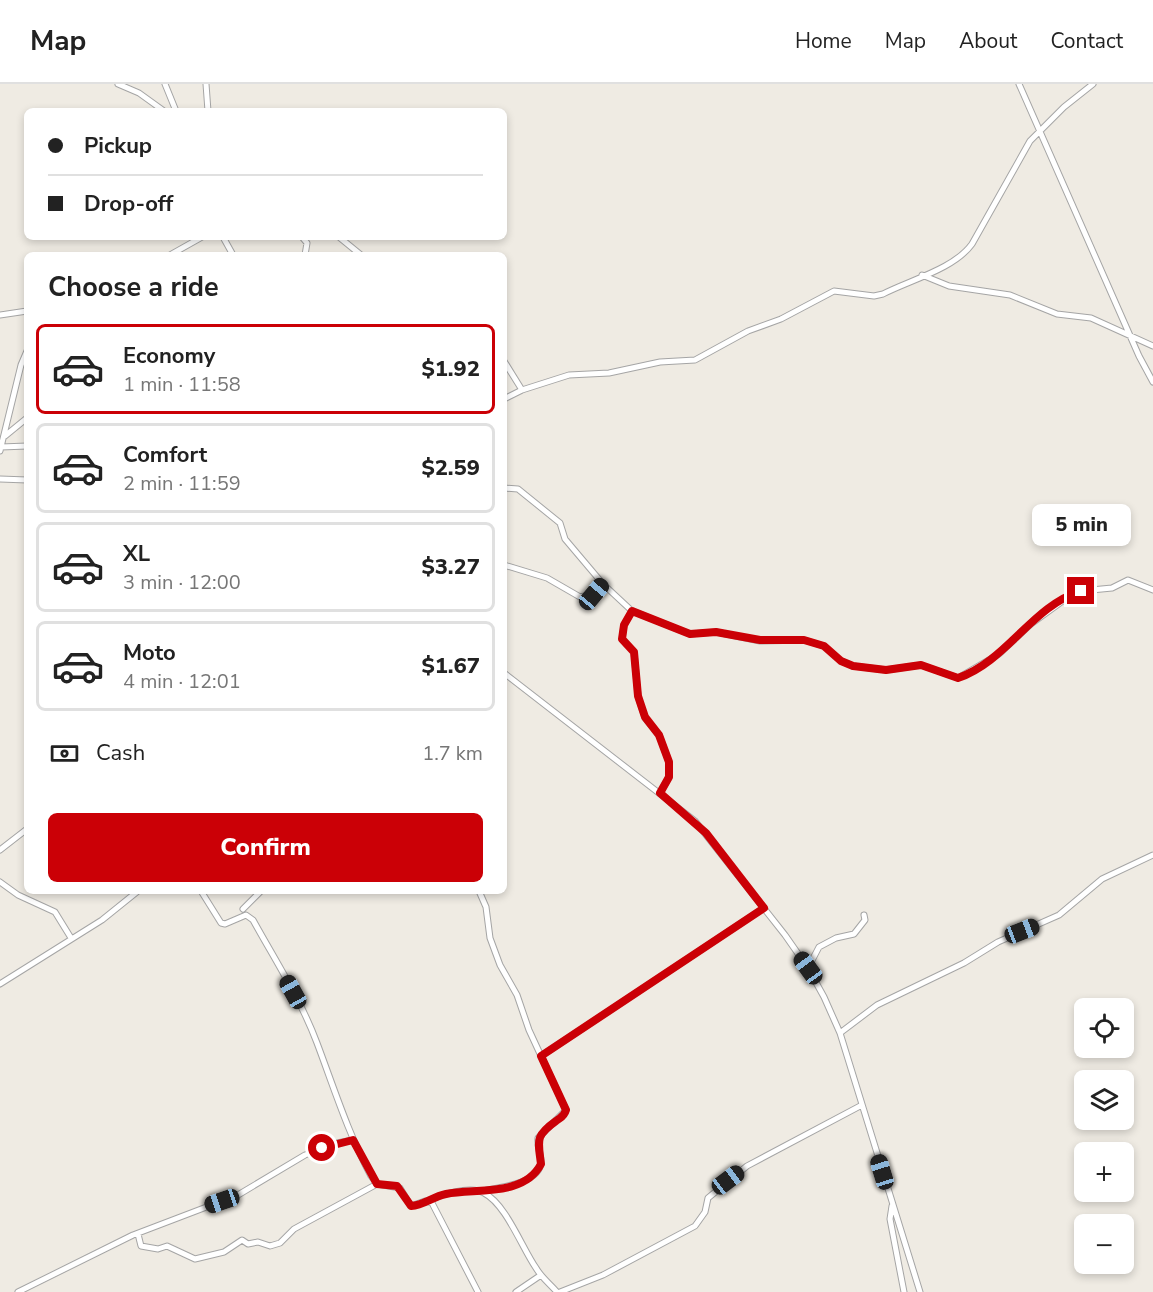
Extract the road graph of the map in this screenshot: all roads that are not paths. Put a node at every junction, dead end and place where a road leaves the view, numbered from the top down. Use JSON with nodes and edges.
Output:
{"nodes":[{"id":1,"x":118,"y":84,"type":"edge"},
{"id":2,"x":165,"y":84,"type":"edge"},
{"id":3,"x":206,"y":84,"type":"edge"},
{"id":4,"x":1018,"y":84,"type":"edge"},
{"id":5,"x":1093,"y":84,"type":"edge"},
{"id":6,"x":160,"y":108,"type":"edge"},
{"id":7,"x":175,"y":108,"type":"edge"},
{"id":8,"x":208,"y":108,"type":"edge"},
{"id":9,"x":1040,"y":131,"type":"junction"},
{"id":10,"x":197,"y":240,"type":"edge"},
{"id":11,"x":343,"y":240,"type":"edge"},
{"id":12,"x":175,"y":252,"type":"edge"},
{"id":13,"x":357,"y":252,"type":"edge"},
{"id":14,"x":922,"y":275,"type":"junction"},
{"id":15,"x":24,"y":311,"type":"edge"},
{"id":16,"x":0,"y":315,"type":"edge"},
{"id":17,"x":1133,"y":337,"type":"junction"},
{"id":18,"x":1153,"y":346,"type":"edge"},
{"id":19,"x":24,"y":358,"type":"edge"},
{"id":20,"x":507,"y":364,"type":"edge"},
{"id":21,"x":1153,"y":382,"type":"edge"},
{"id":22,"x":522,"y":390,"type":"junction"},
{"id":23,"x":507,"y":398,"type":"edge"},
{"id":24,"x":24,"y":420,"type":"edge"},
{"id":25,"x":4,"y":436,"type":"junction"},
{"id":26,"x":24,"y":446,"type":"edge"},
{"id":27,"x":1,"y":449,"type":"edge"},
{"id":28,"x":0,"y":479,"type":"edge"},
{"id":29,"x":24,"y":480,"type":"edge"},
{"id":30,"x":507,"y":488,"type":"edge"},
{"id":31,"x":507,"y":566,"type":"edge"},
{"id":32,"x":603,"y":584,"type":"junction"},
{"id":33,"x":1153,"y":590,"type":"edge"},
{"id":34,"x":632,"y":611,"type":"junction"},
{"id":35,"x":507,"y":675,"type":"edge"},
{"id":36,"x":660,"y":793,"type":"junction"},
{"id":37,"x":24,"y":831,"type":"edge"},
{"id":38,"x":0,"y":850,"type":"edge"},
{"id":39,"x":1153,"y":855,"type":"edge"},
{"id":40,"x":0,"y":882,"type":"edge"},
{"id":41,"x":134,"y":894,"type":"edge"},
{"id":42,"x":203,"y":894,"type":"edge"},
{"id":43,"x":258,"y":894,"type":"edge"},
{"id":44,"x":480,"y":894,"type":"edge"},
{"id":45,"x":764,"y":908,"type":"junction"},
{"id":46,"x":243,"y":909,"type":"dead end"},
{"id":47,"x":864,"y":915,"type":"dead end"},
{"id":48,"x":71,"y":938,"type":"junction"},
{"id":49,"x":808,"y":968,"type":"junction"},
{"id":50,"x":0,"y":984,"type":"edge"},
{"id":51,"x":840,"y":1033,"type":"junction"},
{"id":52,"x":541,"y":1056,"type":"junction"},
{"id":53,"x":862,"y":1105,"type":"junction"},
{"id":54,"x":353,"y":1140,"type":"junction"},
{"id":55,"x":377,"y":1184,"type":"junction"},
{"id":56,"x":481,"y":1191,"type":"junction"},
{"id":57,"x":425,"y":1202,"type":"junction"},
{"id":58,"x":893,"y":1205,"type":"junction"},
{"id":59,"x":138,"y":1234,"type":"junction"},
{"id":60,"x":541,"y":1275,"type":"junction"},
{"id":61,"x":18,"y":1292,"type":"edge"},
{"id":62,"x":478,"y":1292,"type":"edge"},
{"id":63,"x":516,"y":1292,"type":"edge"},
{"id":64,"x":559,"y":1292,"type":"edge"},
{"id":65,"x":904,"y":1292,"type":"edge"},
{"id":66,"x":920,"y":1292,"type":"edge"}],
"edges":[{"from":1,"to":6,"type":"street"},
{"from":2,"to":7,"type":"street"},
{"from":3,"to":8,"type":"street"},
{"from":4,"to":9,"type":"street"},
{"from":5,"to":9,"type":"street"},
{"from":9,"to":14,"type":"street"},
{"from":9,"to":17,"type":"street"},
{"from":10,"to":12,"type":"street"},
{"from":11,"to":13,"type":"street"},
{"from":14,"to":17,"type":"street"},
{"from":14,"to":22,"type":"street"},
{"from":15,"to":16,"type":"street"},
{"from":17,"to":18,"type":"street"},
{"from":17,"to":21,"type":"street"},
{"from":19,"to":25,"type":"street"},
{"from":20,"to":22,"type":"street"},
{"from":22,"to":23,"type":"street"},
{"from":24,"to":25,"type":"street"},
{"from":25,"to":27,"type":"street"},
{"from":26,"to":27,"type":"street"},
{"from":28,"to":29,"type":"street"},
{"from":30,"to":32,"type":"street"},
{"from":31,"to":32,"type":"street"},
{"from":32,"to":34,"type":"street"},
{"from":33,"to":34,"type":"street"},
{"from":34,"to":36,"type":"street"},
{"from":35,"to":36,"type":"street"},
{"from":36,"to":45,"type":"street"},
{"from":37,"to":38,"type":"street"},
{"from":39,"to":51,"type":"street"},
{"from":40,"to":48,"type":"street"},
{"from":41,"to":48,"type":"street"},
{"from":42,"to":54,"type":"street"},
{"from":43,"to":46,"type":"street"},
{"from":44,"to":52,"type":"street"},
{"from":45,"to":49,"type":"street"},
{"from":45,"to":52,"type":"street"},
{"from":47,"to":49,"type":"street"},
{"from":48,"to":50,"type":"street"},
{"from":49,"to":51,"type":"street"},
{"from":51,"to":53,"type":"street"},
{"from":52,"to":56,"type":"street"},
{"from":53,"to":58,"type":"street"},
{"from":53,"to":64,"type":"street"},
{"from":54,"to":55,"type":"street"},
{"from":54,"to":59,"type":"street"},
{"from":55,"to":57,"type":"street"},
{"from":55,"to":59,"type":"street"},
{"from":56,"to":57,"type":"street"},
{"from":56,"to":60,"type":"street"},
{"from":57,"to":62,"type":"street"},
{"from":58,"to":65,"type":"street"},
{"from":58,"to":66,"type":"street"},
{"from":59,"to":61,"type":"street"},
{"from":60,"to":63,"type":"street"},
{"from":60,"to":64,"type":"street"}]}
